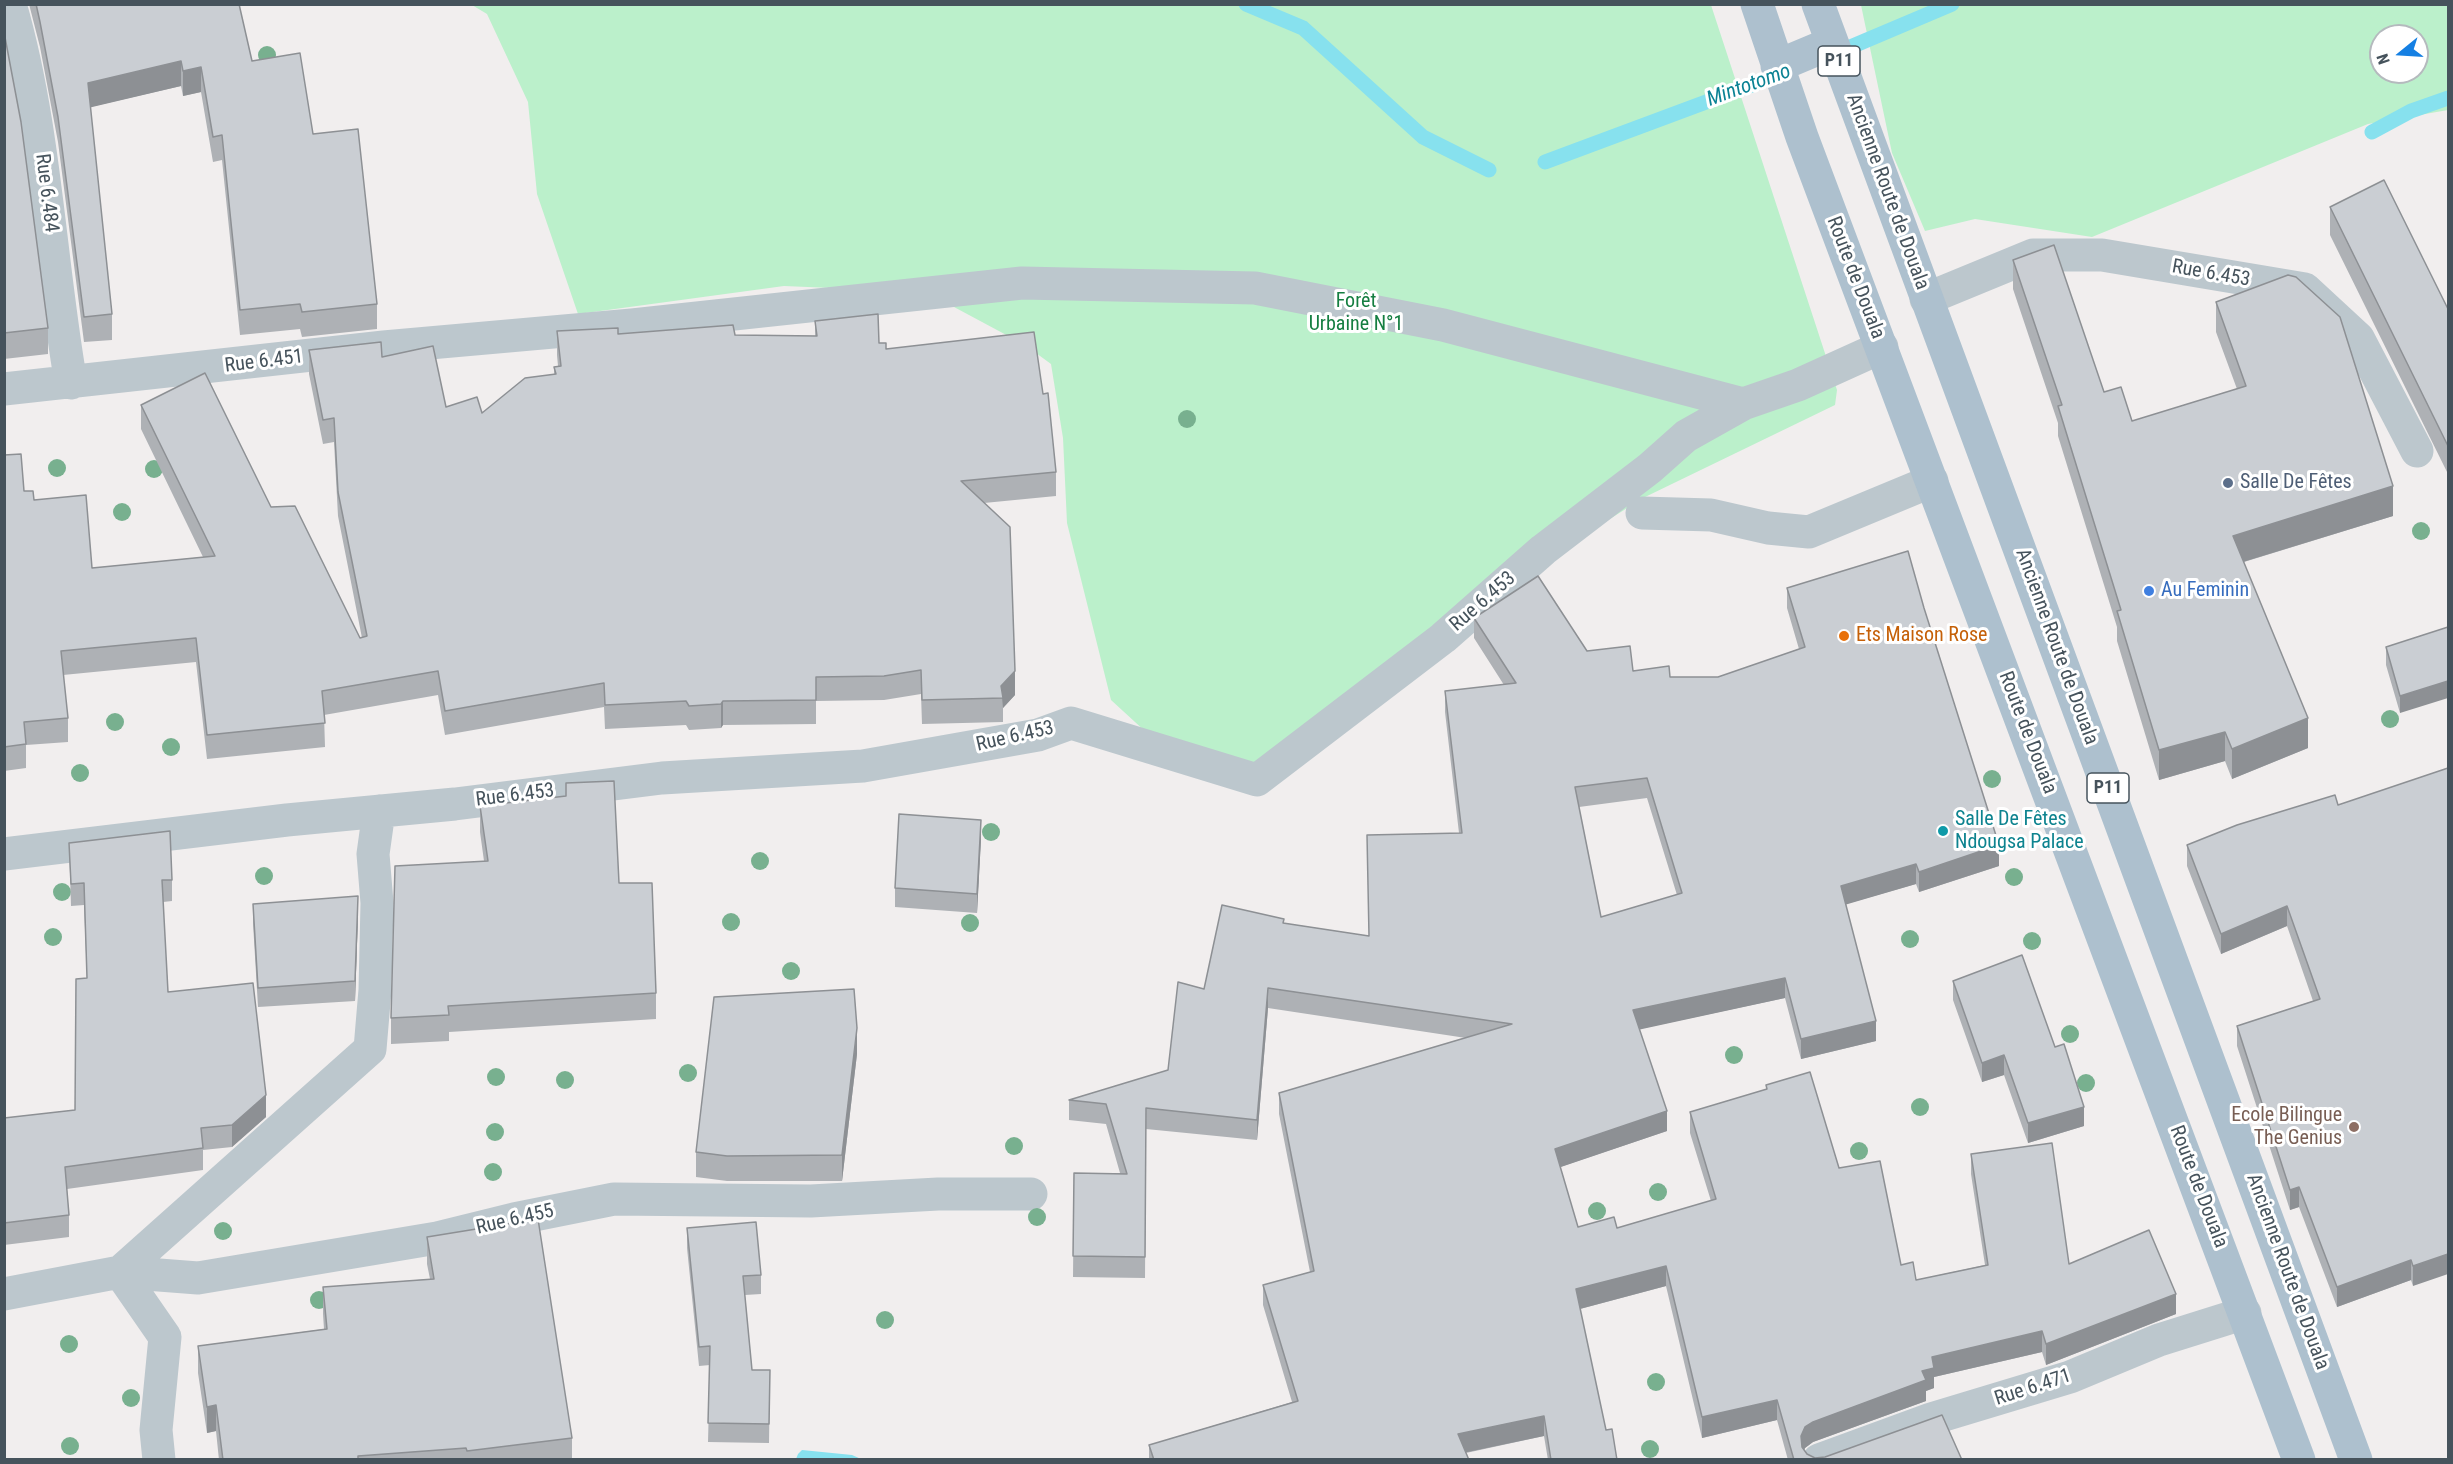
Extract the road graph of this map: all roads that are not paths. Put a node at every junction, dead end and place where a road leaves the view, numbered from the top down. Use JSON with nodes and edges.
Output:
{"nodes":[{"id":1,"x":10,"y":4,"type":"edge"},
{"id":2,"x":1818,"y":4,"type":"edge"},
{"id":3,"x":1758,"y":8,"type":"edge"},
{"id":4,"x":1832,"y":44,"type":"junction"},
{"id":5,"x":1777,"y":66,"type":"junction"},
{"id":6,"x":1926,"y":299,"type":"junction"},
{"id":7,"x":1881,"y":347,"type":"junction"},
{"id":8,"x":71,"y":383,"type":"junction"},
{"id":9,"x":4,"y":389,"type":"edge"},
{"id":10,"x":1743,"y":404,"type":"junction"},
{"id":11,"x":2417,"y":451,"type":"dead end"},
{"id":12,"x":1932,"y":481,"type":"junction"},
{"id":13,"x":1642,"y":513,"type":"dead end"},
{"id":14,"x":379,"y":811,"type":"junction"},
{"id":15,"x":4,"y":854,"type":"edge"},
{"id":16,"x":1031,"y":1194,"type":"dead end"},
{"id":17,"x":120,"y":1272,"type":"junction"},
{"id":18,"x":4,"y":1294,"type":"edge"},
{"id":19,"x":2245,"y":1313,"type":"junction"},
{"id":20,"x":159,"y":1460,"type":"edge"},
{"id":21,"x":1820,"y":1460,"type":"edge"},
{"id":22,"x":2299,"y":1460,"type":"edge"},
{"id":23,"x":2356,"y":1460,"type":"edge"}],
"edges":[{"from":1,"to":8,"type":"street","name":"Rue 6.484"},
{"from":2,"to":4,"type":"main road","name":"Ancienne Route de Douala","number":"P11"},
{"from":3,"to":5,"type":"main road","name":"Route de Douala"},
{"from":4,"to":5,"type":"main road"},
{"from":4,"to":6,"type":"main road","name":"Ancienne Route de Douala","number":"P11"},
{"from":5,"to":7,"type":"main road","name":"Route de Douala"},
{"from":6,"to":11,"type":"street","name":"Rue 6.453"},
{"from":6,"to":23,"type":"main road","name":"Ancienne Route de Douala","number":"P11"},
{"from":7,"to":10,"type":"street","name":"Rue 6.453"},
{"from":7,"to":12,"type":"main road","name":"Route de Douala"},
{"from":8,"to":9,"type":"street","name":"Rue 6.451"},
{"from":8,"to":10,"type":"street","name":"Rue 6.451"},
{"from":10,"to":14,"type":"street","name":"Rue 6.453"},
{"from":12,"to":13,"type":"street"},
{"from":12,"to":19,"type":"main road","name":"Route de Douala"},
{"from":14,"to":15,"type":"street","name":"Rue 6.453"},
{"from":14,"to":17,"type":"street"},
{"from":16,"to":17,"type":"street","name":"Rue 6.455"},
{"from":17,"to":18,"type":"street","name":"Rue 6.455"},
{"from":17,"to":20,"type":"street"},
{"from":19,"to":21,"type":"street","name":"Rue 6.471"},
{"from":19,"to":22,"type":"main road","name":"Route de Douala"}]}
